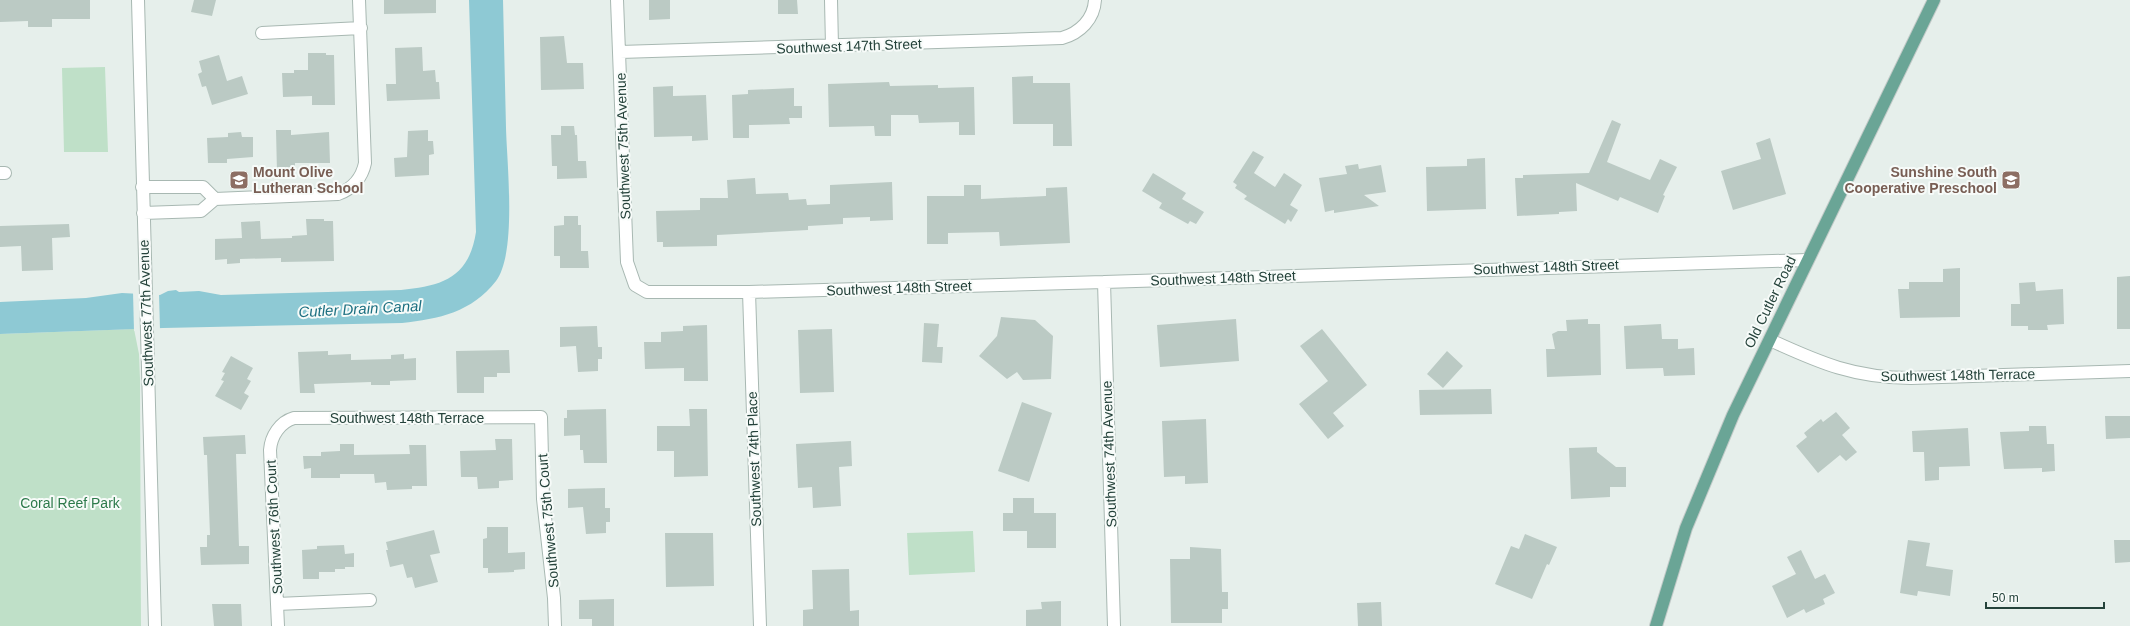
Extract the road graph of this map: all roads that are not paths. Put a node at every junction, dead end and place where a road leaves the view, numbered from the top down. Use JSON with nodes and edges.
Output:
{"nodes":[{"id":1,"x":138,"y":0,"type":"edge"},
{"id":2,"x":359,"y":0,"type":"edge"},
{"id":3,"x":617,"y":0,"type":"edge"},
{"id":4,"x":831,"y":0,"type":"edge"},
{"id":5,"x":1095,"y":0,"type":"edge"},
{"id":6,"x":1934,"y":0,"type":"edge"},
{"id":7,"x":361,"y":28,"type":"junction"},
{"id":8,"x":262,"y":33,"type":"dead end"},
{"id":9,"x":832,"y":46,"type":"junction"},
{"id":10,"x":620,"y":52,"type":"junction"},
{"id":11,"x":142,"y":187,"type":"junction"},
{"id":12,"x":215,"y":199,"type":"junction"},
{"id":13,"x":143,"y":213,"type":"junction"},
{"id":14,"x":1807,"y":260,"type":"junction"},
{"id":15,"x":1104,"y":282,"type":"junction"},
{"id":16,"x":638,"y":289,"type":"joint"},
{"id":17,"x":749,"y":292,"type":"junction"},
{"id":18,"x":1770,"y":340,"type":"junction"},
{"id":19,"x":2130,"y":371,"type":"edge"},
{"id":20,"x":541,"y":417,"type":"joint"},
{"id":21,"x":277,"y":430,"type":"joint"},
{"id":22,"x":370,"y":600,"type":"dead end"},
{"id":23,"x":277,"y":604,"type":"junction"},
{"id":24,"x":155,"y":626,"type":"edge"},
{"id":25,"x":278,"y":626,"type":"edge"},
{"id":26,"x":555,"y":626,"type":"edge"},
{"id":27,"x":760,"y":626,"type":"edge"},
{"id":28,"x":1114,"y":626,"type":"edge"},
{"id":29,"x":1656,"y":626,"type":"edge"}],
"edges":[{"from":1,"to":11,"type":"street","name":"Southwest 77th Avenue"},
{"from":2,"to":7,"type":"street"},
{"from":3,"to":10,"type":"street","name":"Southwest 75th Avenue"},
{"from":4,"to":9,"type":"street"},
{"from":5,"to":9,"type":"street","name":"Southwest 147th Street"},
{"from":6,"to":14,"type":"main road","name":"Old Cutler Road"},
{"from":7,"to":8,"type":"street"},
{"from":7,"to":12,"type":"street"},
{"from":9,"to":10,"type":"street","name":"Southwest 147th Street"},
{"from":10,"to":16,"type":"street","name":"Southwest 75th Avenue"},
{"from":11,"to":12,"type":"street"},
{"from":11,"to":13,"type":"street","name":"Southwest 77th Avenue"},
{"from":12,"to":13,"type":"street"},
{"from":13,"to":24,"type":"street","name":"Southwest 77th Avenue"},
{"from":14,"to":15,"type":"street","name":"Southwest 148th Street"},
{"from":14,"to":18,"type":"main road","name":"Old Cutler Road"},
{"from":15,"to":17,"type":"street","name":"Southwest 148th Street"},
{"from":15,"to":28,"type":"street","name":"Southwest 74th Avenue"},
{"from":16,"to":17,"type":"street","name":"Southwest 148th Street"},
{"from":17,"to":27,"type":"street","name":"Southwest 74th Place"},
{"from":18,"to":19,"type":"street","name":"Southwest 148th Terrace"},
{"from":18,"to":29,"type":"main road","name":"Old Cutler Road"},
{"from":20,"to":21,"type":"street","name":"Southwest 148th Terrace"},
{"from":20,"to":26,"type":"street","name":"Southwest 75th Court"},
{"from":21,"to":23,"type":"street","name":"Southwest 76th Court"},
{"from":22,"to":23,"type":"street"},
{"from":23,"to":25,"type":"street","name":"Southwest 76th Court"}]}
